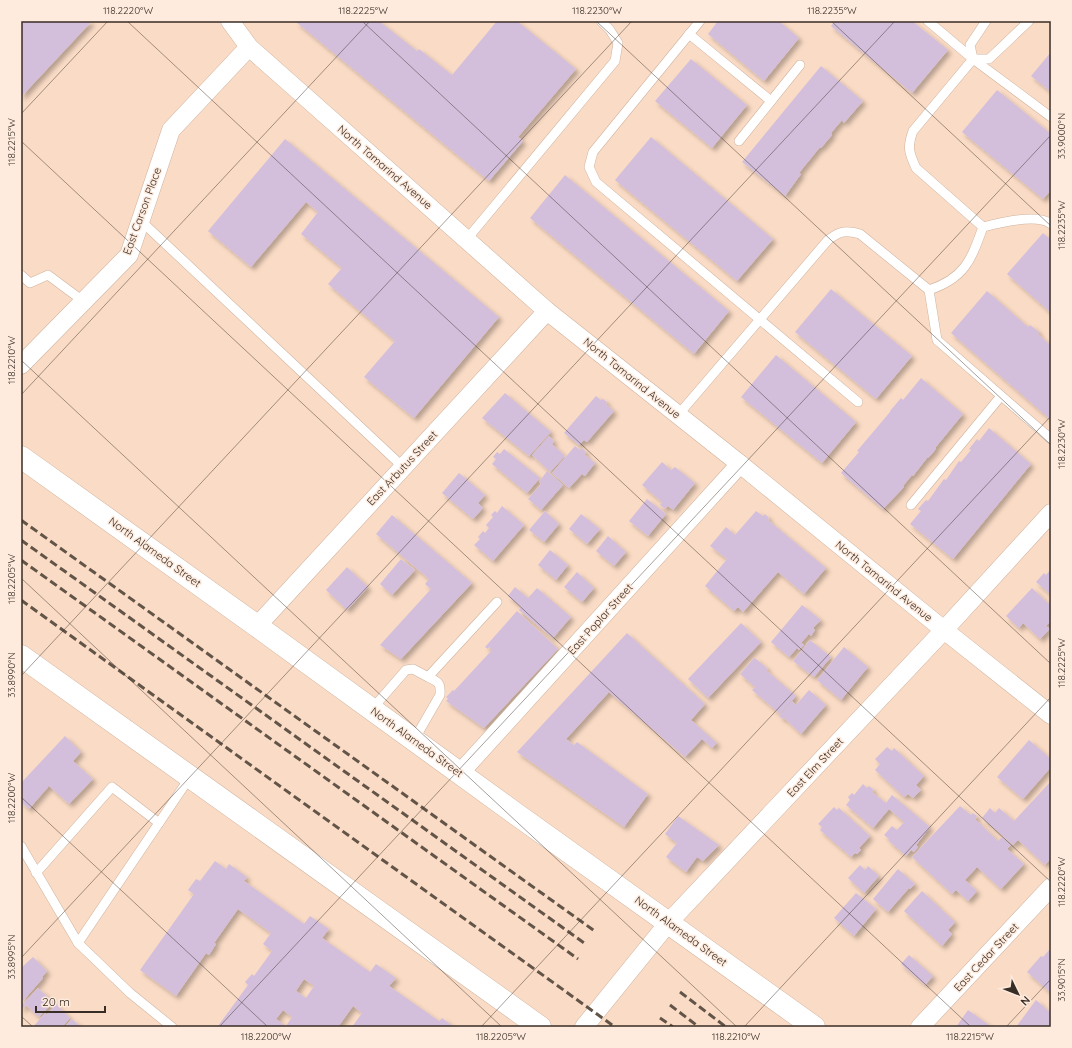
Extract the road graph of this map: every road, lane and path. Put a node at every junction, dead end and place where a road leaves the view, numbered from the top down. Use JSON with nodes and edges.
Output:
{"nodes":[{"id":1,"x":230,"y":21,"type":"edge"},
{"id":2,"x":601,"y":21,"type":"edge"},
{"id":3,"x":700,"y":21,"type":"edge"},
{"id":4,"x":928,"y":21,"type":"edge"},
{"id":5,"x":986,"y":21,"type":"edge"},
{"id":6,"x":1029,"y":21,"type":"edge"},
{"id":7,"x":690,"y":34,"type":"junction"},
{"id":8,"x":249,"y":47,"type":"junction"},
{"id":9,"x":973,"y":59,"type":"junction"},
{"id":10,"x":800,"y":65,"type":"dead end"},
{"id":11,"x":770,"y":101,"type":"junction"},
{"id":12,"x":1051,"y":117,"type":"edge"},
{"id":13,"x":739,"y":141,"type":"dead end"},
{"id":14,"x":140,"y":220,"type":"junction"},
{"id":15,"x":1051,"y":224,"type":"edge"},
{"id":16,"x":983,"y":227,"type":"junction"},
{"id":17,"x":467,"y":239,"type":"junction"},
{"id":18,"x":21,"y":275,"type":"edge"},
{"id":19,"x":929,"y":290,"type":"junction"},
{"id":20,"x":83,"y":302,"type":"junction"},
{"id":21,"x":548,"y":310,"type":"junction"},
{"id":22,"x":760,"y":319,"type":"junction"},
{"id":23,"x":21,"y":365,"type":"edge"},
{"id":24,"x":1001,"y":396,"type":"junction"},
{"id":25,"x":858,"y":402,"type":"dead end"},
{"id":26,"x":678,"y":415,"type":"junction"},
{"id":27,"x":1051,"y":439,"type":"edge"},
{"id":28,"x":21,"y":457,"type":"edge"},
{"id":29,"x":740,"y":464,"type":"junction"},
{"id":30,"x":403,"y":467,"type":"junction"},
{"id":31,"x":911,"y":504,"type":"dead end"},
{"id":32,"x":1051,"y":513,"type":"edge"},
{"id":33,"x":497,"y":602,"type":"dead end"},
{"id":34,"x":257,"y":626,"type":"junction"},
{"id":35,"x":944,"y":630,"type":"junction"},
{"id":36,"x":21,"y":656,"type":"edge"},
{"id":37,"x":428,"y":677,"type":"junction"},
{"id":38,"x":372,"y":709,"type":"junction"},
{"id":39,"x":1051,"y":715,"type":"edge"},
{"id":40,"x":414,"y":740,"type":"junction"},
{"id":41,"x":460,"y":773,"type":"junction"},
{"id":42,"x":190,"y":777,"type":"junction"},
{"id":43,"x":159,"y":823,"type":"junction"},
{"id":44,"x":21,"y":846,"type":"edge"},
{"id":45,"x":36,"y":873,"type":"junction"},
{"id":46,"x":1051,"y":887,"type":"edge"},
{"id":47,"x":669,"y":922,"type":"junction"},
{"id":48,"x":78,"y":943,"type":"junction"},
{"id":49,"x":172,"y":1027,"type":"edge"},
{"id":50,"x":540,"y":1027,"type":"edge"},
{"id":51,"x":584,"y":1027,"type":"edge"},
{"id":52,"x":814,"y":1027,"type":"edge"},
{"id":53,"x":920,"y":1027,"type":"edge"}],
"edges":[{"from":1,"to":8,"type":"street","name":"North Tamarind Avenue"},
{"from":2,"to":17,"type":"lane"},
{"from":3,"to":7,"type":"lane"},
{"from":4,"to":9,"type":"lane"},
{"from":5,"to":9,"type":"lane"},
{"from":6,"to":9,"type":"lane"},
{"from":7,"to":11,"type":"lane"},
{"from":7,"to":22,"type":"lane"},
{"from":8,"to":14,"type":"street","name":"East Carson Place"},
{"from":8,"to":17,"type":"street","name":"North Tamarind Avenue"},
{"from":9,"to":12,"type":"lane"},
{"from":9,"to":16,"type":"lane"},
{"from":10,"to":11,"type":"lane"},
{"from":11,"to":13,"type":"lane"},
{"from":14,"to":20,"type":"street","name":"East Carson Place"},
{"from":14,"to":30,"type":"lane"},
{"from":15,"to":16,"type":"lane"},
{"from":16,"to":19,"type":"lane"},
{"from":17,"to":21,"type":"street","name":"North Tamarind Avenue"},
{"from":18,"to":20,"type":"lane"},
{"from":19,"to":22,"type":"lane"},
{"from":19,"to":24,"type":"lane"},
{"from":20,"to":23,"type":"street","name":"East Carson Place"},
{"from":21,"to":26,"type":"street","name":"North Tamarind Avenue"},
{"from":21,"to":30,"type":"street","name":"East Arbutus Street"},
{"from":22,"to":25,"type":"lane"},
{"from":22,"to":26,"type":"lane"},
{"from":24,"to":27,"type":"lane"},
{"from":24,"to":31,"type":"lane"},
{"from":26,"to":29,"type":"street","name":"North Tamarind Avenue"},
{"from":28,"to":34,"type":"main road","name":"North Alameda Street"},
{"from":29,"to":35,"type":"street","name":"North Tamarind Avenue"},
{"from":29,"to":41,"type":"street","name":"East Poplar Street"},
{"from":30,"to":34,"type":"street","name":"East Arbutus Street"},
{"from":32,"to":35,"type":"street","name":"East Elm Street"},
{"from":33,"to":37,"type":"lane"},
{"from":34,"to":38,"type":"main road","name":"North Alameda Street"},
{"from":35,"to":39,"type":"street","name":"North Tamarind Avenue"},
{"from":35,"to":47,"type":"street","name":"East Elm Street"},
{"from":36,"to":42,"type":"main road"},
{"from":37,"to":38,"type":"lane"},
{"from":37,"to":40,"type":"lane"},
{"from":38,"to":40,"type":"main road","name":"North Alameda Street"},
{"from":40,"to":41,"type":"main road","name":"North Alameda Street"},
{"from":41,"to":47,"type":"main road","name":"North Alameda Street"},
{"from":42,"to":43,"type":"lane"},
{"from":42,"to":50,"type":"main road"},
{"from":43,"to":45,"type":"lane"},
{"from":43,"to":48,"type":"lane"},
{"from":44,"to":45,"type":"lane"},
{"from":45,"to":48,"type":"lane"},
{"from":46,"to":53,"type":"street","name":"East Cedar Street"},
{"from":47,"to":51,"type":"street","name":"East Elm Street"},
{"from":47,"to":52,"type":"main road","name":"North Alameda Street"},
{"from":48,"to":49,"type":"lane"}]}
